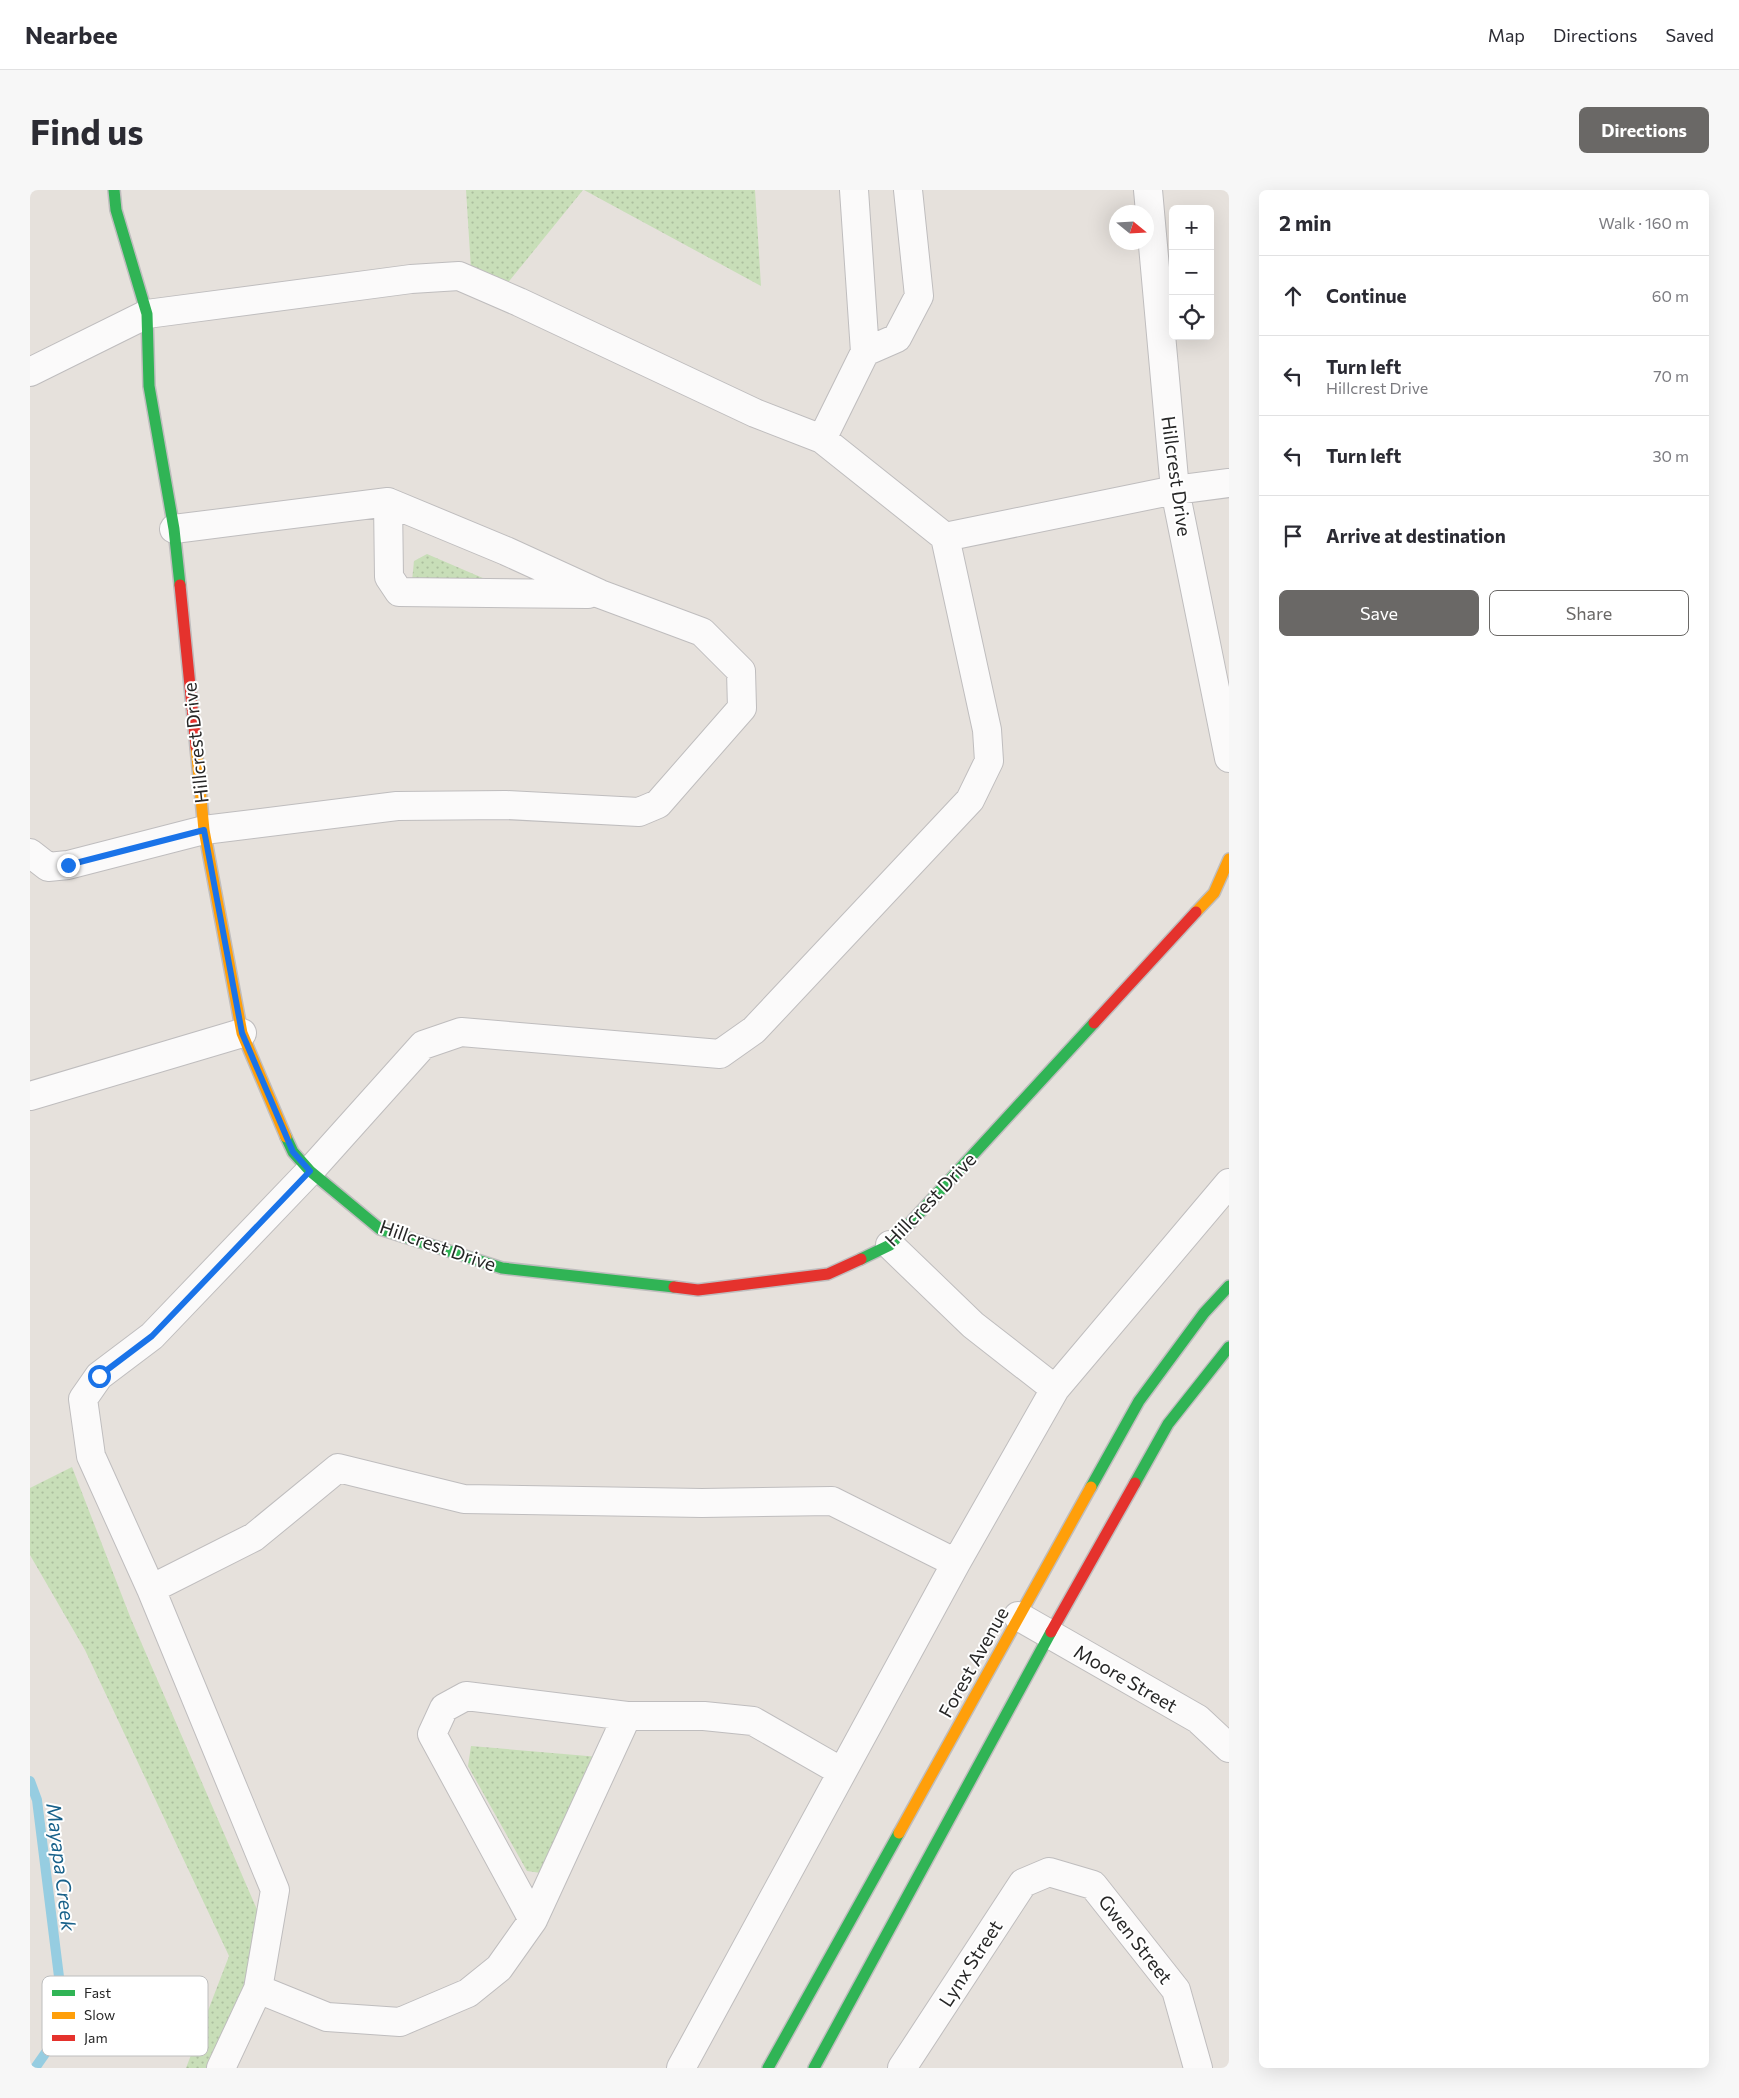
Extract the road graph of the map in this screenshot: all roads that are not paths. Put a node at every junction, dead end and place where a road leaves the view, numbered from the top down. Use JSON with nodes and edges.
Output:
{"nodes":[{"id":1,"x":114,"y":190,"type":"edge"},
{"id":2,"x":854,"y":190,"type":"edge"},
{"id":3,"x":908,"y":190,"type":"edge"},
{"id":4,"x":1148,"y":190,"type":"edge"},
{"id":5,"x":147,"y":314,"type":"junction"},
{"id":6,"x":865,"y":352,"type":"junction"},
{"id":7,"x":30,"y":372,"type":"edge"},
{"id":8,"x":822,"y":439,"type":"junction"},
{"id":9,"x":1229,"y":484,"type":"edge"},
{"id":10,"x":1175,"y":490,"type":"junction"},
{"id":11,"x":388,"y":502,"type":"junction"},
{"id":12,"x":174,"y":529,"type":"junction"},
{"id":13,"x":945,"y":537,"type":"junction"},
{"id":14,"x":600,"y":594,"type":"junction"},
{"id":15,"x":1229,"y":758,"type":"edge"},
{"id":16,"x":204,"y":830,"type":"junction"},
{"id":17,"x":30,"y":853,"type":"edge"},
{"id":18,"x":1229,"y":859,"type":"edge"},
{"id":19,"x":242,"y":1033,"type":"junction"},
{"id":20,"x":30,"y":1096,"type":"edge"},
{"id":21,"x":310,"y":1171,"type":"junction"},
{"id":22,"x":1229,"y":1183,"type":"edge"},
{"id":23,"x":890,"y":1245,"type":"junction"},
{"id":24,"x":1229,"y":1286,"type":"edge"},
{"id":25,"x":1229,"y":1347,"type":"edge"},
{"id":26,"x":1055,"y":1389,"type":"junction"},
{"id":27,"x":956,"y":1563,"type":"junction"},
{"id":28,"x":150,"y":1589,"type":"junction"},
{"id":29,"x":1018,"y":1616,"type":"junction"},
{"id":30,"x":1050,"y":1634,"type":"junction"},
{"id":31,"x":627,"y":1716,"type":"junction"},
{"id":32,"x":1229,"y":1748,"type":"edge"},
{"id":33,"x":842,"y":1772,"type":"junction"},
{"id":34,"x":1049,"y":1872,"type":"joint"},
{"id":35,"x":533,"y":1920,"type":"junction"},
{"id":36,"x":258,"y":1989,"type":"junction"},
{"id":37,"x":1189,"y":2062,"type":"edge"},
{"id":38,"x":221,"y":2068,"type":"edge"},
{"id":39,"x":681,"y":2068,"type":"edge"},
{"id":40,"x":768,"y":2068,"type":"edge"},
{"id":41,"x":814,"y":2068,"type":"edge"},
{"id":42,"x":902,"y":2068,"type":"edge"}],
"edges":[{"from":1,"to":5,"type":"street","name":"Hillcrest Drive"},
{"from":2,"to":6,"type":"street"},
{"from":3,"to":6,"type":"street"},
{"from":4,"to":10,"type":"street","name":"Hillcrest Drive"},
{"from":5,"to":7,"type":"street"},
{"from":5,"to":8,"type":"street"},
{"from":5,"to":12,"type":"street","name":"Hillcrest Drive"},
{"from":6,"to":8,"type":"street"},
{"from":8,"to":13,"type":"street"},
{"from":9,"to":10,"type":"street"},
{"from":10,"to":13,"type":"street"},
{"from":10,"to":15,"type":"street","name":"Hillcrest Drive"},
{"from":11,"to":12,"type":"street"},
{"from":11,"to":14,"type":"street"},
{"from":11,"to":14,"type":"street"},
{"from":12,"to":16,"type":"street","name":"Hillcrest Drive"},
{"from":13,"to":21,"type":"street"},
{"from":14,"to":16,"type":"street"},
{"from":16,"to":17,"type":"street"},
{"from":16,"to":19,"type":"street","name":"Hillcrest Drive"},
{"from":18,"to":23,"type":"street","name":"Hillcrest Drive"},
{"from":19,"to":20,"type":"street"},
{"from":19,"to":21,"type":"street","name":"Hillcrest Drive"},
{"from":21,"to":23,"type":"street","name":"Hillcrest Drive"},
{"from":21,"to":28,"type":"street"},
{"from":22,"to":26,"type":"street"},
{"from":23,"to":26,"type":"street"},
{"from":24,"to":29,"type":"street","name":"Forest Avenue"},
{"from":25,"to":30,"type":"street"},
{"from":26,"to":27,"type":"street"},
{"from":27,"to":28,"type":"street"},
{"from":27,"to":33,"type":"street"},
{"from":28,"to":36,"type":"street"},
{"from":29,"to":30,"type":"street","name":"Moore Street"},
{"from":29,"to":40,"type":"street","name":"Forest Avenue"},
{"from":30,"to":32,"type":"street","name":"Moore Street"},
{"from":30,"to":41,"type":"street"},
{"from":31,"to":33,"type":"street"},
{"from":31,"to":35,"type":"street"},
{"from":31,"to":35,"type":"street"},
{"from":33,"to":39,"type":"street"},
{"from":34,"to":37,"type":"street","name":"Gwen Street"},
{"from":34,"to":42,"type":"street","name":"Lynx Street"},
{"from":35,"to":36,"type":"street"},
{"from":36,"to":38,"type":"street"}]}
